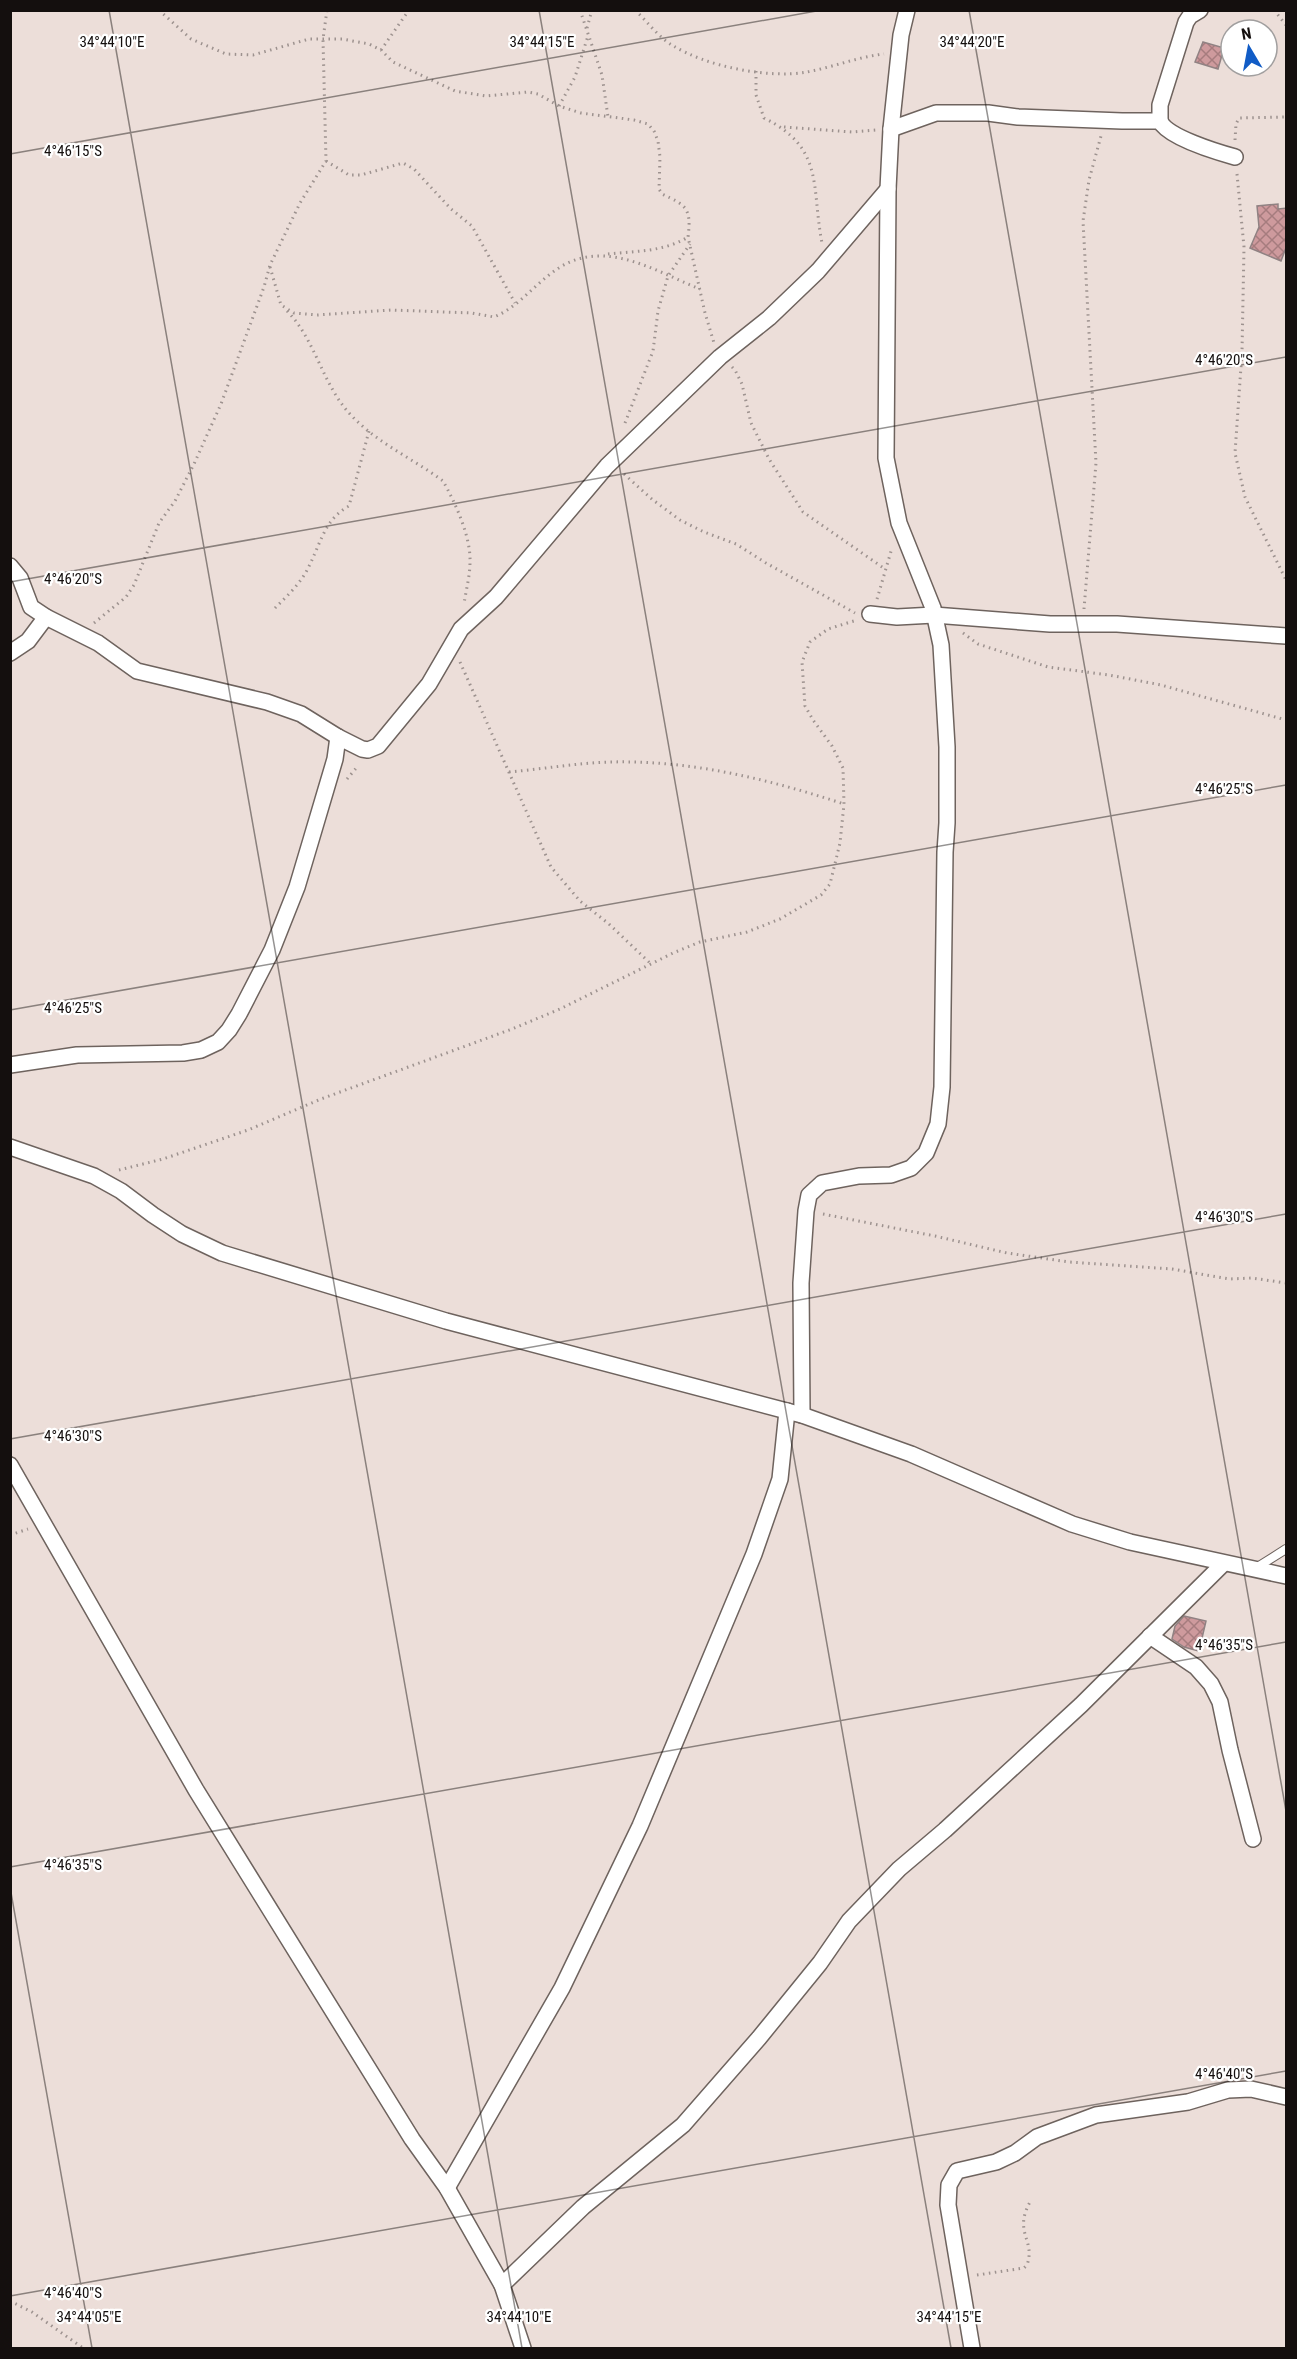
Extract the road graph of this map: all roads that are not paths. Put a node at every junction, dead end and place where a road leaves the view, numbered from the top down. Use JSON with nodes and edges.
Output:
{"nodes":[{"id":1,"x":908,"y":10,"type":"edge"},
{"id":2,"x":1200,"y":10,"type":"edge"},
{"id":3,"x":1160,"y":121,"type":"junction"},
{"id":4,"x":891,"y":129,"type":"junction"},
{"id":5,"x":1235,"y":157,"type":"road end"},
{"id":6,"x":888,"y":189,"type":"junction"},
{"id":7,"x":10,"y":566,"type":"edge"},
{"id":8,"x":870,"y":614,"type":"road end"},
{"id":9,"x":940,"y":616,"type":"junction"},
{"id":10,"x":46,"y":617,"type":"junction"},
{"id":11,"x":1287,"y":636,"type":"edge"},
{"id":12,"x":10,"y":653,"type":"edge"},
{"id":13,"x":338,"y":737,"type":"junction"},
{"id":14,"x":10,"y":1065,"type":"edge"},
{"id":15,"x":10,"y":1147,"type":"edge"},
{"id":16,"x":795,"y":1413,"type":"junction"},
{"id":17,"x":10,"y":1465,"type":"edge"},
{"id":18,"x":1287,"y":1549,"type":"edge"},
{"id":19,"x":1224,"y":1564,"type":"junction"},
{"id":20,"x":1252,"y":1570,"type":"junction"},
{"id":21,"x":1287,"y":1576,"type":"edge"},
{"id":22,"x":1150,"y":1636,"type":"junction"},
{"id":23,"x":1253,"y":1839,"type":"dead end"},
{"id":24,"x":1287,"y":2097,"type":"edge"},
{"id":25,"x":447,"y":2188,"type":"junction"},
{"id":26,"x":502,"y":2285,"type":"junction"},
{"id":27,"x":523,"y":2349,"type":"edge"},
{"id":28,"x":972,"y":2349,"type":"edge"}],
"edges":[{"from":1,"to":4,"type":"street"},
{"from":2,"to":3,"type":"street"},
{"from":3,"to":4,"type":"street"},
{"from":3,"to":5,"type":"street"},
{"from":4,"to":6,"type":"street"},
{"from":6,"to":9,"type":"street"},
{"from":6,"to":13,"type":"street"},
{"from":7,"to":10,"type":"street"},
{"from":8,"to":9,"type":"street"},
{"from":9,"to":11,"type":"street"},
{"from":9,"to":16,"type":"street"},
{"from":10,"to":12,"type":"street"},
{"from":10,"to":13,"type":"street"},
{"from":13,"to":14,"type":"street"},
{"from":15,"to":16,"type":"street"},
{"from":16,"to":19,"type":"street"},
{"from":16,"to":25,"type":"street"},
{"from":17,"to":25,"type":"street"},
{"from":18,"to":20,"type":"lane"},
{"from":19,"to":20,"type":"street"},
{"from":19,"to":22,"type":"street"},
{"from":20,"to":21,"type":"street"},
{"from":22,"to":23,"type":"street"},
{"from":22,"to":26,"type":"street"},
{"from":24,"to":28,"type":"street"},
{"from":25,"to":26,"type":"street"},
{"from":26,"to":27,"type":"street"}]}
